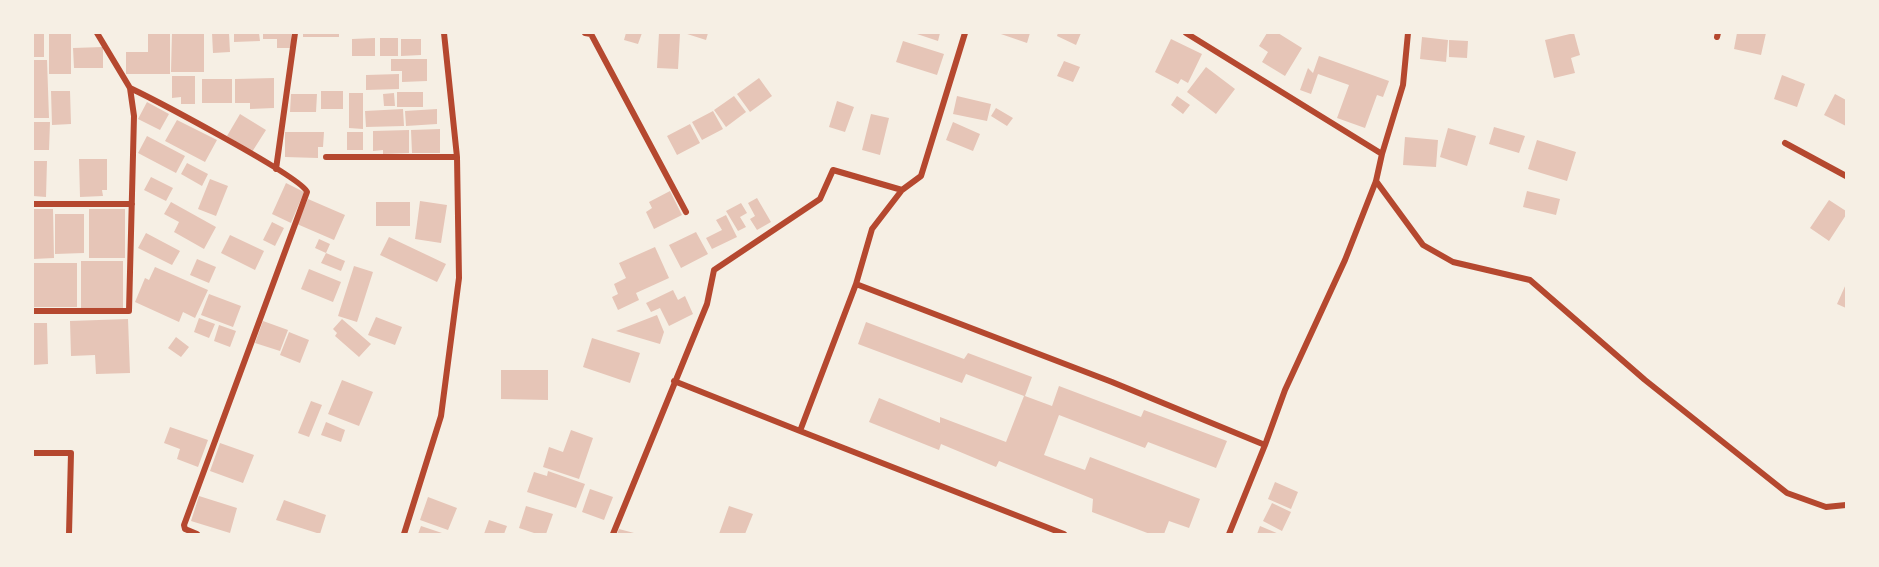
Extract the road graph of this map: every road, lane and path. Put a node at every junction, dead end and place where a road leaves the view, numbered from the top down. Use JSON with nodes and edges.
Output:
{"nodes":[{"id":1,"x":97,"y":33,"type":"edge"},
{"id":2,"x":295,"y":33,"type":"edge"},
{"id":3,"x":444,"y":33,"type":"edge"},
{"id":4,"x":585,"y":33,"type":"edge"},
{"id":5,"x":965,"y":33,"type":"edge"},
{"id":6,"x":1186,"y":33,"type":"edge"},
{"id":7,"x":1408,"y":33,"type":"edge"},
{"id":8,"x":130,"y":88,"type":"junction"},
{"id":9,"x":1785,"y":143,"type":"dead end"},
{"id":10,"x":1382,"y":154,"type":"junction"},
{"id":11,"x":326,"y":157,"type":"dead end"},
{"id":12,"x":457,"y":157,"type":"junction"},
{"id":13,"x":276,"y":169,"type":"junction"},
{"id":14,"x":1846,"y":176,"type":"edge"},
{"id":15,"x":1376,"y":181,"type":"junction"},
{"id":16,"x":902,"y":190,"type":"junction"},
{"id":17,"x":33,"y":204,"type":"edge"},
{"id":18,"x":132,"y":204,"type":"junction"},
{"id":19,"x":686,"y":212,"type":"dead end"},
{"id":20,"x":856,"y":284,"type":"junction"},
{"id":21,"x":33,"y":311,"type":"edge"},
{"id":22,"x":674,"y":381,"type":"junction"},
{"id":23,"x":800,"y":431,"type":"junction"},
{"id":24,"x":1265,"y":445,"type":"junction"},
{"id":25,"x":33,"y":453,"type":"edge"},
{"id":26,"x":1846,"y":505,"type":"edge"},
{"id":27,"x":69,"y":534,"type":"edge"},
{"id":28,"x":197,"y":534,"type":"edge"},
{"id":29,"x":404,"y":534,"type":"edge"},
{"id":30,"x":613,"y":534,"type":"edge"},
{"id":31,"x":1064,"y":534,"type":"edge"},
{"id":32,"x":1229,"y":534,"type":"edge"}],
"edges":[{"from":1,"to":8,"type":"street"},
{"from":2,"to":13,"type":"street"},
{"from":3,"to":12,"type":"street"},
{"from":4,"to":19,"type":"street"},
{"from":5,"to":16,"type":"street"},
{"from":6,"to":10,"type":"street"},
{"from":7,"to":10,"type":"street"},
{"from":8,"to":13,"type":"street"},
{"from":8,"to":18,"type":"street"},
{"from":9,"to":14,"type":"street"},
{"from":10,"to":15,"type":"street"},
{"from":11,"to":12,"type":"street"},
{"from":12,"to":29,"type":"street"},
{"from":13,"to":28,"type":"street"},
{"from":15,"to":24,"type":"street"},
{"from":15,"to":26,"type":"street"},
{"from":16,"to":20,"type":"street"},
{"from":16,"to":22,"type":"street"},
{"from":17,"to":18,"type":"street"},
{"from":18,"to":21,"type":"street"},
{"from":20,"to":23,"type":"street"},
{"from":20,"to":24,"type":"street"},
{"from":22,"to":23,"type":"street"},
{"from":22,"to":30,"type":"street"},
{"from":23,"to":31,"type":"street"},
{"from":24,"to":32,"type":"street"},
{"from":25,"to":27,"type":"street"}]}
